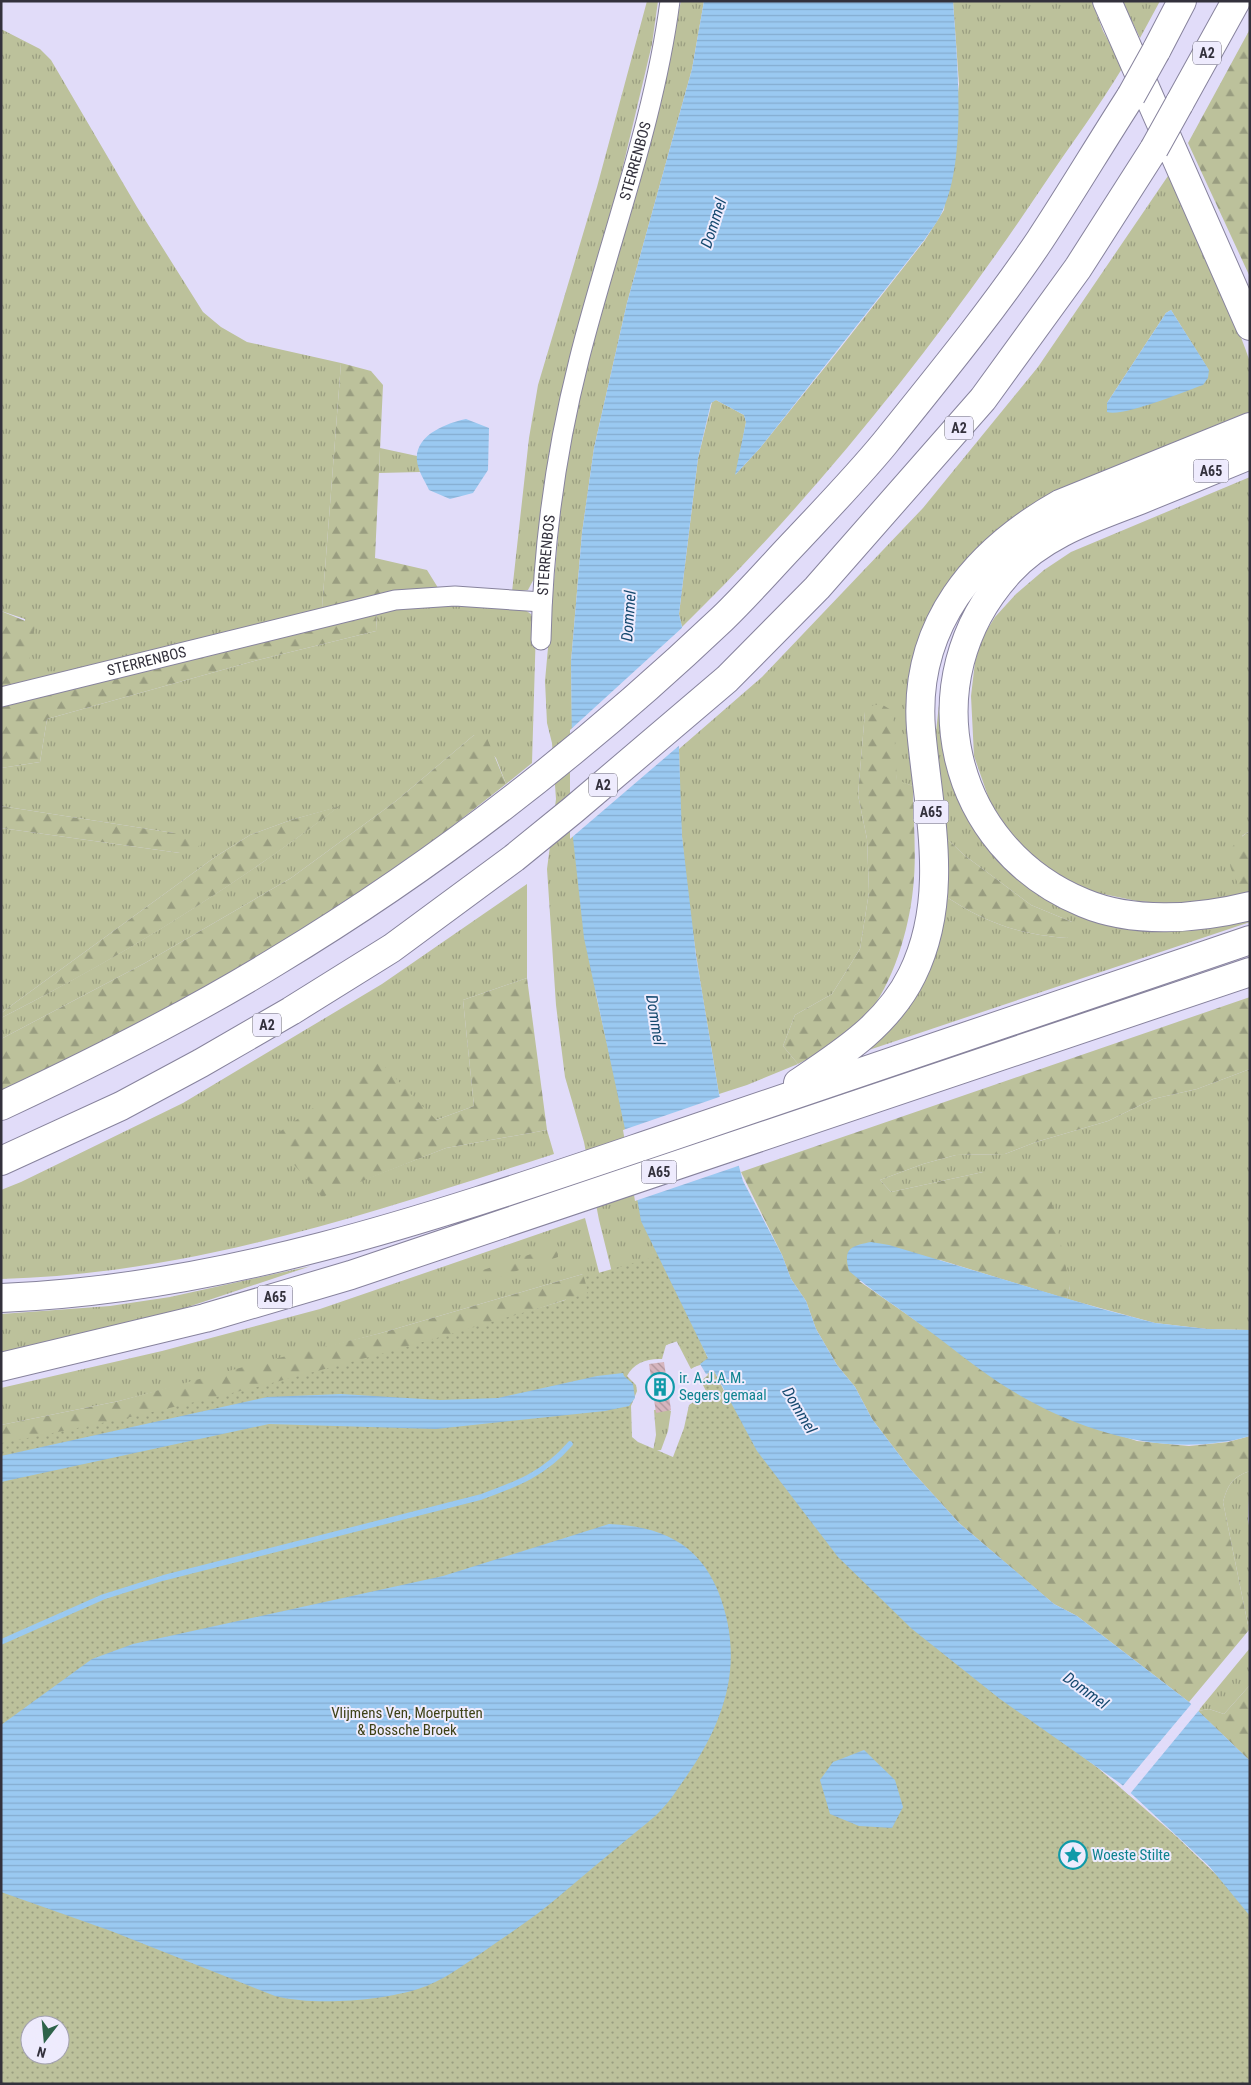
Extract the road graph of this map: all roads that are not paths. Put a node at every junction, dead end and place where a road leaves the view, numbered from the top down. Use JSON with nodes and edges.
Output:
{"nodes":[{"id":1,"x":670,"y":1,"type":"edge"},
{"id":2,"x":1107,"y":1,"type":"edge"},
{"id":3,"x":1182,"y":1,"type":"edge"},
{"id":4,"x":1236,"y":1,"type":"edge"},
{"id":5,"x":1250,"y":326,"type":"edge"},
{"id":6,"x":1250,"y":427,"type":"edge"},
{"id":7,"x":1250,"y":456,"type":"edge"},
{"id":8,"x":542,"y":602,"type":"junction"},
{"id":9,"x":541,"y":640,"type":"dead end"},
{"id":10,"x":1,"y":697,"type":"edge"},
{"id":11,"x":1250,"y":906,"type":"edge"},
{"id":12,"x":1250,"y":940,"type":"edge"},
{"id":13,"x":1250,"y":972,"type":"edge"},
{"id":14,"x":766,"y":1104,"type":"junction"},
{"id":15,"x":1,"y":1106,"type":"edge"},
{"id":16,"x":1,"y":1161,"type":"edge"},
{"id":17,"x":1,"y":1298,"type":"edge"},
{"id":18,"x":1,"y":1367,"type":"edge"}],
"edges":[{"from":1,"to":8,"type":"street","name":"STERRENBOS"},
{"from":2,"to":5,"type":"highway"},
{"from":3,"to":15,"type":"highway","bridge":true},
{"from":4,"to":16,"type":"highway","number":"A2","bridge":true},
{"from":6,"to":14,"type":"highway","number":"A65"},
{"from":7,"to":11,"type":"highway","number":"A65"},
{"from":8,"to":9,"type":"street"},
{"from":8,"to":10,"type":"street","name":"STERRENBOS"},
{"from":12,"to":14,"type":"highway","number":"A65"},
{"from":13,"to":18,"type":"highway","number":"A65"},
{"from":14,"to":17,"type":"highway","number":"A65"}]}
